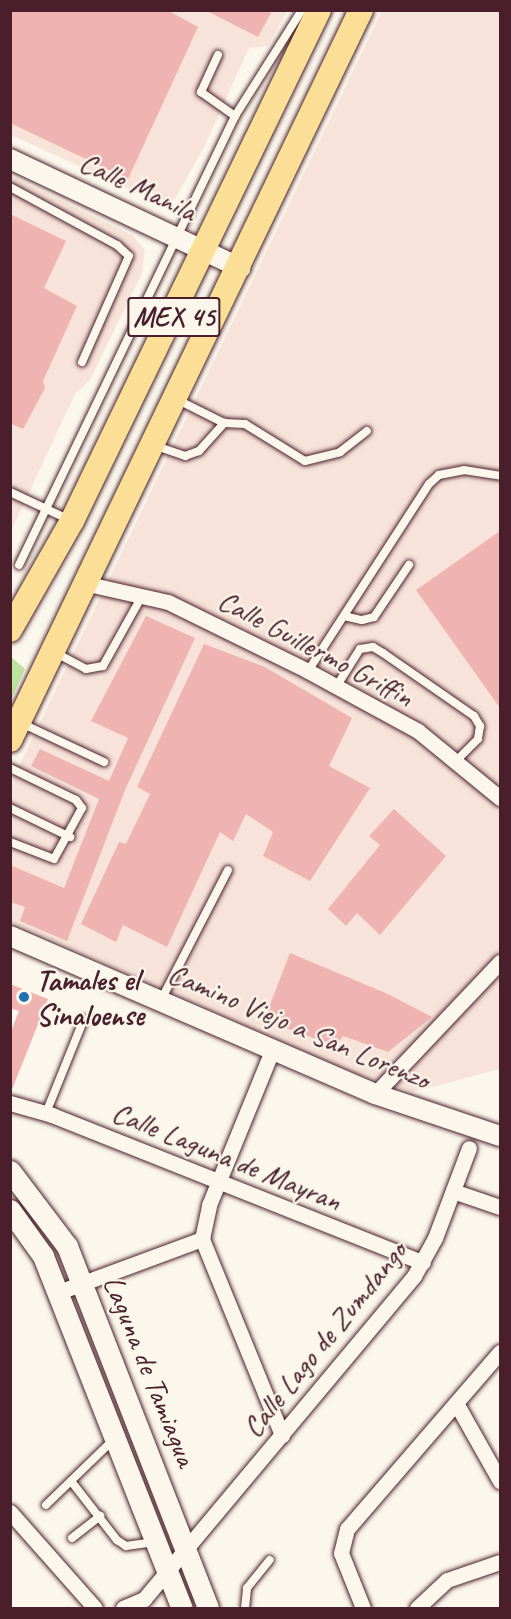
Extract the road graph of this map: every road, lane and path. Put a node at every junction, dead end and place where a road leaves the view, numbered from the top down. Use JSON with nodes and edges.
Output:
{"nodes":[{"id":1,"x":302,"y":10,"type":"edge"},
{"id":2,"x":319,"y":10,"type":"edge"},
{"id":3,"x":362,"y":10,"type":"edge"},
{"id":4,"x":218,"y":55,"type":"dead end"},
{"id":5,"x":235,"y":116,"type":"junction"},
{"id":6,"x":10,"y":159,"type":"edge"},
{"id":7,"x":10,"y":187,"type":"edge"},
{"id":8,"x":177,"y":236,"type":"junction"},
{"id":9,"x":206,"y":250,"type":"junction"},
{"id":10,"x":241,"y":268,"type":"junction"},
{"id":11,"x":82,"y":362,"type":"dead end"},
{"id":12,"x":177,"y":399,"type":"junction"},
{"id":13,"x":224,"y":423,"type":"junction"},
{"id":14,"x":367,"y":431,"type":"dead end"},
{"id":15,"x":155,"y":446,"type":"junction"},
{"id":16,"x":501,"y":476,"type":"edge"},
{"id":17,"x":10,"y":492,"type":"edge"},
{"id":18,"x":47,"y":508,"type":"junction"},
{"id":19,"x":72,"y":521,"type":"junction"},
{"id":20,"x":19,"y":565,"type":"dead end"},
{"id":21,"x":409,"y":565,"type":"dead end"},
{"id":22,"x":88,"y":584,"type":"junction"},
{"id":23,"x":144,"y":593,"type":"junction"},
{"id":24,"x":344,"y":616,"type":"junction"},
{"id":25,"x":13,"y":621,"type":"edge"},
{"id":26,"x":54,"y":652,"type":"junction"},
{"id":27,"x":308,"y":671,"type":"junction"},
{"id":28,"x":336,"y":687,"type":"junction"},
{"id":29,"x":15,"y":731,"type":"edge"},
{"id":30,"x":457,"y":760,"type":"junction"},
{"id":31,"x":104,"y":762,"type":"dead end"},
{"id":32,"x":10,"y":768,"type":"edge"},
{"id":33,"x":501,"y":798,"type":"edge"},
{"id":34,"x":10,"y":808,"type":"edge"},
{"id":35,"x":70,"y":837,"type":"junction"},
{"id":36,"x":10,"y":842,"type":"edge"},
{"id":37,"x":228,"y":870,"type":"dead end"},
{"id":38,"x":10,"y":936,"type":"edge"},
{"id":39,"x":501,"y":962,"type":"edge"},
{"id":40,"x":161,"y":1000,"type":"junction"},
{"id":41,"x":84,"y":1018,"type":"dead end"},
{"id":42,"x":273,"y":1048,"type":"junction"},
{"id":43,"x":375,"y":1094,"type":"junction"},
{"id":44,"x":10,"y":1103,"type":"edge"},
{"id":45,"x":46,"y":1113,"type":"junction"},
{"id":46,"x":501,"y":1136,"type":"edge"},
{"id":47,"x":469,"y":1148,"type":"dead end"},
{"id":48,"x":10,"y":1171,"type":"edge"},
{"id":49,"x":218,"y":1182,"type":"junction"},
{"id":50,"x":453,"y":1191,"type":"junction"},
{"id":51,"x":501,"y":1207,"type":"edge"},
{"id":52,"x":10,"y":1210,"type":"edge"},
{"id":53,"x":202,"y":1239,"type":"junction"},
{"id":54,"x":423,"y":1263,"type":"junction"},
{"id":55,"x":84,"y":1285,"type":"junction"},
{"id":56,"x":56,"y":1293,"type":"junction"},
{"id":57,"x":501,"y":1352,"type":"edge"},
{"id":58,"x":456,"y":1403,"type":"junction"},
{"id":59,"x":282,"y":1435,"type":"junction"},
{"id":60,"x":117,"y":1436,"type":"junction"},
{"id":61,"x":71,"y":1481,"type":"junction"},
{"id":62,"x":501,"y":1481,"type":"edge"},
{"id":63,"x":46,"y":1505,"type":"dead end"},
{"id":64,"x":10,"y":1512,"type":"edge"},
{"id":65,"x":100,"y":1516,"type":"junction"},
{"id":66,"x":72,"y":1538,"type":"dead end"},
{"id":67,"x":157,"y":1541,"type":"junction"},
{"id":68,"x":185,"y":1546,"type":"junction"},
{"id":69,"x":270,"y":1560,"type":"dead end"},
{"id":70,"x":501,"y":1562,"type":"edge"},
{"id":71,"x":168,"y":1569,"type":"junction"},
{"id":72,"x":95,"y":1608,"type":"edge"},
{"id":73,"x":123,"y":1608,"type":"edge"},
{"id":74,"x":182,"y":1608,"type":"edge"},
{"id":75,"x":208,"y":1608,"type":"edge"},
{"id":76,"x":245,"y":1608,"type":"edge"},
{"id":77,"x":363,"y":1608,"type":"edge"},
{"id":78,"x":417,"y":1608,"type":"edge"}],
"edges":[{"from":1,"to":5,"type":"lane"},
{"from":2,"to":9,"type":"main road","number":"MEX 45"},
{"from":3,"to":10,"type":"main road","number":"MEX 45"},
{"from":4,"to":5,"type":"lane"},
{"from":5,"to":8,"type":"lane"},
{"from":6,"to":8,"type":"street","name":"Calle Manila"},
{"from":7,"to":11,"type":"lane"},
{"from":8,"to":9,"type":"street","name":"Calle Manila"},
{"from":8,"to":18,"type":"lane"},
{"from":9,"to":10,"type":"street","name":"Calle Manila"},
{"from":9,"to":19,"type":"main road","number":"MEX 45"},
{"from":10,"to":12,"type":"main road","number":"MEX 45"},
{"from":12,"to":13,"type":"lane"},
{"from":12,"to":15,"type":"main road","number":"MEX 45"},
{"from":13,"to":14,"type":"lane"},
{"from":13,"to":15,"type":"lane"},
{"from":15,"to":22,"type":"main road","number":"MEX 45"},
{"from":16,"to":24,"type":"lane"},
{"from":17,"to":18,"type":"lane"},
{"from":18,"to":19,"type":"lane"},
{"from":18,"to":20,"type":"lane"},
{"from":19,"to":25,"type":"main road","number":"MEX 45"},
{"from":21,"to":24,"type":"lane"},
{"from":22,"to":23,"type":"street","name":"Calle Guillermo Griffin"},
{"from":22,"to":26,"type":"main road","number":"MEX 45"},
{"from":23,"to":26,"type":"lane"},
{"from":23,"to":27,"type":"street","name":"Calle Guillermo Griffin"},
{"from":24,"to":27,"type":"lane"},
{"from":26,"to":29,"type":"main road","number":"MEX 45"},
{"from":27,"to":28,"type":"street","name":"Calle Guillermo Griffin"},
{"from":28,"to":30,"type":"street","name":"Calle Guillermo Griffin"},
{"from":28,"to":30,"type":"lane"},
{"from":29,"to":31,"type":"lane"},
{"from":30,"to":33,"type":"street","name":"Calle Guillermo Griffin"},
{"from":32,"to":35,"type":"lane"},
{"from":34,"to":35,"type":"lane"},
{"from":35,"to":36,"type":"lane"},
{"from":37,"to":40,"type":"lane"},
{"from":38,"to":40,"type":"street","name":"Camino Viejo a San Lorenzo"},
{"from":39,"to":43,"type":"street"},
{"from":40,"to":42,"type":"street","name":"Camino Viejo a San Lorenzo"},
{"from":41,"to":45,"type":"lane"},
{"from":42,"to":43,"type":"street","name":"Camino Viejo a San Lorenzo"},
{"from":42,"to":49,"type":"street"},
{"from":43,"to":46,"type":"street","name":"Camino Viejo a San Lorenzo"},
{"from":44,"to":45,"type":"street","name":"Calle Laguna de Mayran"},
{"from":45,"to":49,"type":"street","name":"Calle Laguna de Mayran"},
{"from":47,"to":50,"type":"street","name":"Calle Lago de Zumdango"},
{"from":48,"to":55,"type":"main road","name":"Laguna de Tamiagua"},
{"from":49,"to":53,"type":"street"},
{"from":49,"to":54,"type":"street","name":"Calle Laguna de Mayran"},
{"from":50,"to":51,"type":"street"},
{"from":50,"to":54,"type":"street","name":"Calle Lago de Zumdango"},
{"from":52,"to":56,"type":"main road","name":"Laguna de Tamiagua"},
{"from":53,"to":55,"type":"street"},
{"from":53,"to":59,"type":"street"},
{"from":54,"to":59,"type":"street","name":"Calle Lago de Zumdango"},
{"from":55,"to":56,"type":"street"},
{"from":55,"to":68,"type":"main road","name":"Laguna de Tamiagua"},
{"from":56,"to":60,"type":"main road","name":"Laguna de Tamiagua"},
{"from":57,"to":58,"type":"street"},
{"from":58,"to":62,"type":"street"},
{"from":58,"to":77,"type":"street"},
{"from":59,"to":68,"type":"street","name":"Calle Lago de Zumdango"},
{"from":60,"to":61,"type":"lane"},
{"from":60,"to":67,"type":"main road","name":"Laguna de Tamiagua"},
{"from":61,"to":63,"type":"lane"},
{"from":61,"to":65,"type":"lane"},
{"from":64,"to":72,"type":"street"},
{"from":65,"to":66,"type":"lane"},
{"from":65,"to":67,"type":"lane"},
{"from":67,"to":71,"type":"main road","name":"Laguna de Tamiagua"},
{"from":68,"to":71,"type":"street","name":"Calle Lago de Zumdango"},
{"from":68,"to":75,"type":"main road","name":"Laguna de Tamiagua"},
{"from":69,"to":76,"type":"lane"},
{"from":70,"to":78,"type":"street"},
{"from":71,"to":73,"type":"street","name":"Calle Lago de Zumdango"},
{"from":71,"to":74,"type":"main road","name":"Laguna de Tamiagua"}]}
